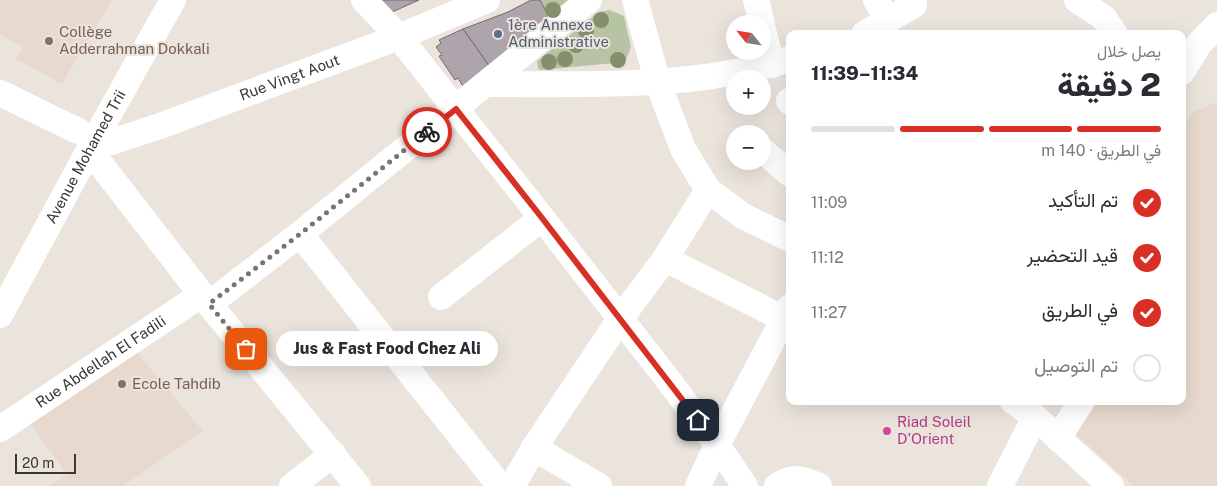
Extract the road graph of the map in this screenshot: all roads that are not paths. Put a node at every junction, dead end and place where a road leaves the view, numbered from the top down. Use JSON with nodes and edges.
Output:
{"nodes":[{"id":1,"x":173,"y":0,"type":"edge"},
{"id":2,"x":364,"y":0,"type":"edge"},
{"id":3,"x":486,"y":0,"type":"edge"},
{"id":4,"x":589,"y":0,"type":"edge"},
{"id":5,"x":635,"y":0,"type":"edge"},
{"id":6,"x":756,"y":0,"type":"edge"},
{"id":7,"x":1077,"y":0,"type":"edge"},
{"id":8,"x":915,"y":2,"type":"edge"},
{"id":9,"x":760,"y":15,"type":"edge"},
{"id":10,"x":889,"y":18,"type":"edge"},
{"id":11,"x":1217,"y":25,"type":"edge"},
{"id":12,"x":870,"y":30,"type":"edge"},
{"id":13,"x":1112,"y":30,"type":"edge"},
{"id":14,"x":399,"y":38,"type":"junction"},
{"id":15,"x":771,"y":43,"type":"edge"},
{"id":16,"x":1191,"y":44,"type":"edge"},
{"id":17,"x":1186,"y":60,"type":"edge"},
{"id":18,"x":781,"y":62,"type":"edge"},
{"id":19,"x":658,"y":83,"type":"junction"},
{"id":20,"x":486,"y":84,"type":"junction"},
{"id":21,"x":4,"y":103,"type":"edge"},
{"id":22,"x":456,"y":109,"type":"junction"},
{"id":23,"x":85,"y":146,"type":"junction"},
{"id":24,"x":771,"y":158,"type":"edge"},
{"id":25,"x":786,"y":171,"type":"edge"},
{"id":26,"x":708,"y":190,"type":"junction"},
{"id":27,"x":542,"y":218,"type":"junction"},
{"id":28,"x":300,"y":234,"type":"junction"},
{"id":29,"x":786,"y":237,"type":"edge"},
{"id":30,"x":665,"y":259,"type":"junction"},
{"id":31,"x":441,"y":297,"type":"dead end"},
{"id":32,"x":205,"y":300,"type":"junction"},
{"id":33,"x":0,"y":315,"type":"edge"},
{"id":34,"x":786,"y":315,"type":"edge"},
{"id":35,"x":620,"y":319,"type":"junction"},
{"id":36,"x":786,"y":320,"type":"edge"},
{"id":37,"x":1018,"y":405,"type":"edge"},
{"id":38,"x":1079,"y":405,"type":"edge"},
{"id":39,"x":1035,"y":417,"type":"junction"},
{"id":40,"x":0,"y":429,"type":"edge"},
{"id":41,"x":1058,"y":438,"type":"junction"},
{"id":42,"x":717,"y":445,"type":"junction"},
{"id":43,"x":534,"y":448,"type":"junction"},
{"id":44,"x":333,"y":454,"type":"junction"},
{"id":45,"x":292,"y":486,"type":"edge"},
{"id":46,"x":358,"y":486,"type":"edge"},
{"id":47,"x":500,"y":486,"type":"edge"},
{"id":48,"x":512,"y":486,"type":"edge"},
{"id":49,"x":598,"y":486,"type":"edge"},
{"id":50,"x":698,"y":486,"type":"edge"},
{"id":51,"x":745,"y":486,"type":"edge"},
{"id":52,"x":777,"y":486,"type":"edge"},
{"id":53,"x":819,"y":486,"type":"edge"},
{"id":54,"x":1000,"y":486,"type":"edge"},
{"id":55,"x":1111,"y":486,"type":"edge"}],
"edges":[{"from":1,"to":23,"type":"street","name":"Avenue Mohamed Trii"},
{"from":2,"to":14,"type":"street"},
{"from":3,"to":14,"type":"street","name":"Rue Vingt Aout"},
{"from":4,"to":20,"type":"street","name":"Rue Abdellah El Fadili"},
{"from":5,"to":19,"type":"street"},
{"from":6,"to":9,"type":"street"},
{"from":7,"to":13,"type":"street"},
{"from":8,"to":10,"type":"street"},
{"from":10,"to":12,"type":"street"},
{"from":11,"to":16,"type":"street"},
{"from":14,"to":22,"type":"street"},
{"from":14,"to":23,"type":"street","name":"Rue Vingt Aout"},
{"from":15,"to":18,"type":"street"},
{"from":16,"to":17,"type":"street"},
{"from":18,"to":19,"type":"street"},
{"from":19,"to":20,"type":"street"},
{"from":19,"to":26,"type":"street"},
{"from":20,"to":22,"type":"street","name":"Rue Abdellah El Fadili"},
{"from":21,"to":23,"type":"street"},
{"from":22,"to":27,"type":"street"},
{"from":22,"to":28,"type":"street","name":"Rue Abdellah El Fadili"},
{"from":23,"to":32,"type":"street"},
{"from":23,"to":33,"type":"street","name":"Avenue Mohamed Trii"},
{"from":24,"to":25,"type":"street"},
{"from":26,"to":29,"type":"street"},
{"from":26,"to":30,"type":"street"},
{"from":27,"to":31,"type":"street"},
{"from":27,"to":35,"type":"street"},
{"from":28,"to":32,"type":"street","name":"Rue Abdellah El Fadili"},
{"from":28,"to":47,"type":"street"},
{"from":30,"to":34,"type":"street"},
{"from":30,"to":35,"type":"street"},
{"from":32,"to":40,"type":"street","name":"Rue Abdellah El Fadili"},
{"from":32,"to":44,"type":"street"},
{"from":35,"to":42,"type":"street"},
{"from":35,"to":43,"type":"street"},
{"from":36,"to":42,"type":"street"},
{"from":37,"to":39,"type":"street"},
{"from":38,"to":41,"type":"street"},
{"from":39,"to":41,"type":"street"},
{"from":39,"to":54,"type":"street"},
{"from":41,"to":55,"type":"street"},
{"from":42,"to":50,"type":"street"},
{"from":42,"to":51,"type":"street"},
{"from":43,"to":48,"type":"street"},
{"from":43,"to":49,"type":"street"},
{"from":44,"to":45,"type":"street"},
{"from":44,"to":46,"type":"street"},
{"from":52,"to":53,"type":"street"}]}
